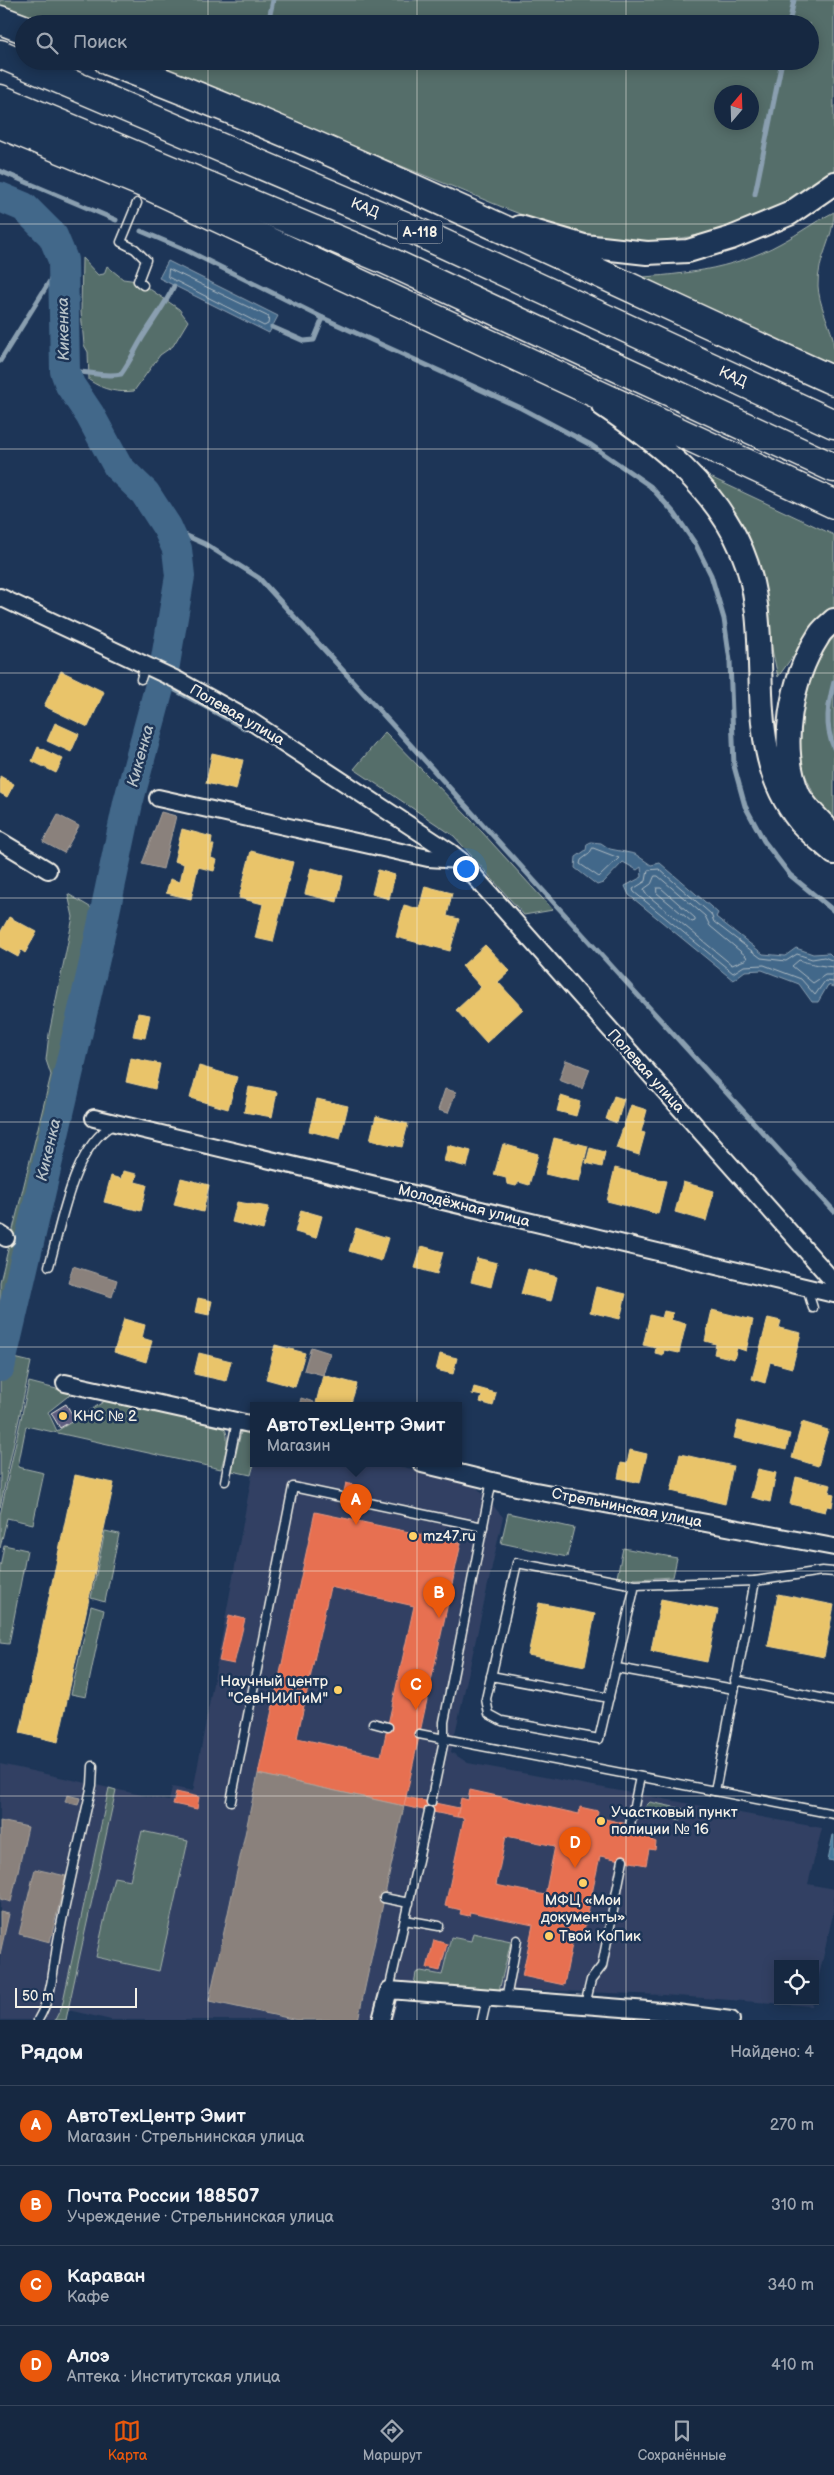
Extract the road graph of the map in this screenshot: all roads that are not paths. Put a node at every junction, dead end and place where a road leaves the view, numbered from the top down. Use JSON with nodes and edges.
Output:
{"nodes":[{"id":1,"x":0,"y":20,"type":"edge"},
{"id":2,"x":15,"y":26,"type":"edge"},
{"id":3,"x":0,"y":54,"type":"edge"},
{"id":4,"x":15,"y":60,"type":"edge"},
{"id":5,"x":38,"y":70,"type":"edge"},
{"id":6,"x":131,"y":70,"type":"edge"},
{"id":7,"x":0,"y":99,"type":"edge"},
{"id":8,"x":0,"y":124,"type":"edge"},
{"id":9,"x":834,"y":183,"type":"edge"},
{"id":10,"x":137,"y":203,"type":"dead end"},
{"id":11,"x":474,"y":214,"type":"junction"},
{"id":12,"x":144,"y":285,"type":"dead end"},
{"id":13,"x":558,"y":376,"type":"junction"},
{"id":14,"x":834,"y":381,"type":"edge"},
{"id":15,"x":834,"y":424,"type":"edge"},
{"id":16,"x":834,"y":468,"type":"edge"},
{"id":17,"x":834,"y":504,"type":"edge"},
{"id":18,"x":0,"y":597,"type":"edge"},
{"id":19,"x":834,"y":620,"type":"edge"},
{"id":20,"x":158,"y":798,"type":"dead end"},
{"id":21,"x":834,"y":835,"type":"edge"},
{"id":22,"x":0,"y":841,"type":"edge"},
{"id":23,"x":834,"y":853,"type":"edge"},
{"id":24,"x":460,"y":860,"type":"junction"},
{"id":25,"x":48,"y":870,"type":"dead end"},
{"id":26,"x":94,"y":1118,"type":"dead end"},
{"id":27,"x":117,"y":1123,"type":"junction"},
{"id":28,"x":49,"y":1266,"type":"dead end"},
{"id":29,"x":834,"y":1282,"type":"edge"},
{"id":30,"x":807,"y":1289,"type":"junction"},
{"id":31,"x":834,"y":1294,"type":"edge"},
{"id":32,"x":813,"y":1308,"type":"dead end"},
{"id":33,"x":65,"y":1383,"type":"dead end"},
{"id":34,"x":237,"y":1421,"type":"junction"},
{"id":35,"x":250,"y":1424,"type":"edge"},
{"id":36,"x":435,"y":1467,"type":"edge"},
{"id":37,"x":492,"y":1480,"type":"junction"},
{"id":38,"x":225,"y":1481,"type":"dead end"},
{"id":39,"x":483,"y":1527,"type":"junction"},
{"id":40,"x":834,"y":1547,"type":"edge"},
{"id":41,"x":834,"y":1572,"type":"edge"},
{"id":42,"x":755,"y":1581,"type":"junction"},
{"id":43,"x":635,"y":1584,"type":"junction"},
{"id":44,"x":617,"y":1668,"type":"junction"},
{"id":45,"x":491,"y":1676,"type":"junction"},
{"id":46,"x":735,"y":1680,"type":"junction"},
{"id":47,"x":734,"y":1689,"type":"junction"},
{"id":48,"x":609,"y":1698,"type":"junction"},
{"id":49,"x":834,"y":1701,"type":"edge"},
{"id":50,"x":373,"y":1723,"type":"dead end"},
{"id":51,"x":388,"y":1727,"type":"dead end"},
{"id":52,"x":420,"y":1734,"type":"dead end"},
{"id":53,"x":444,"y":1740,"type":"junction"},
{"id":54,"x":93,"y":1766,"type":"dead end"},
{"id":55,"x":640,"y":1777,"type":"junction"},
{"id":56,"x":715,"y":1792,"type":"junction"},
{"id":57,"x":231,"y":1801,"type":"dead end"},
{"id":58,"x":431,"y":1802,"type":"dead end"},
{"id":59,"x":429,"y":1811,"type":"dead end"},
{"id":60,"x":834,"y":1814,"type":"edge"},
{"id":61,"x":630,"y":1825,"type":"dead end"},
{"id":62,"x":623,"y":1860,"type":"dead end"},
{"id":63,"x":384,"y":1898,"type":"dead end"},
{"id":64,"x":409,"y":1903,"type":"junction"},
{"id":65,"x":405,"y":1920,"type":"junction"},
{"id":66,"x":439,"y":1926,"type":"dead end"},
{"id":67,"x":517,"y":1940,"type":"dead end"},
{"id":68,"x":389,"y":1990,"type":"junction"},
{"id":69,"x":487,"y":1998,"type":"junction"},
{"id":70,"x":506,"y":1999,"type":"junction"},
{"id":71,"x":585,"y":2005,"type":"junction"},
{"id":72,"x":600,"y":2013,"type":"edge"},
{"id":73,"x":38,"y":2020,"type":"edge"},
{"id":74,"x":381,"y":2020,"type":"edge"},
{"id":75,"x":482,"y":2020,"type":"edge"},
{"id":76,"x":731,"y":2020,"type":"edge"}],
"edges":[{"from":1,"to":2,"type":"highway"},
{"from":3,"to":4,"type":"highway","name":"КАД","number":"А-118"},
{"from":5,"to":15,"type":"highway","name":"КАД","number":"А-118"},
{"from":6,"to":11,"type":"highway"},
{"from":7,"to":16,"type":"highway","number":"А-118"},
{"from":8,"to":13,"type":"highway"},
{"from":9,"to":11,"type":"main road"},
{"from":10,"to":12,"type":"lane"},
{"from":11,"to":14,"type":"highway"},
{"from":13,"to":17,"type":"highway"},
{"from":13,"to":23,"type":"main road"},
{"from":18,"to":24,"type":"street","name":"Полевая улица"},
{"from":19,"to":21,"type":"main road"},
{"from":20,"to":24,"type":"street"},
{"from":22,"to":25,"type":"street"},
{"from":24,"to":29,"type":"street","name":"Полевая улица"},
{"from":26,"to":27,"type":"street","name":"Молодёжная улица"},
{"from":27,"to":28,"type":"lane"},
{"from":27,"to":30,"type":"street","name":"Молодёжная улица"},
{"from":30,"to":31,"type":"street","name":"Молодёжная улица"},
{"from":30,"to":32,"type":"lane"},
{"from":33,"to":34,"type":"street"},
{"from":34,"to":35,"type":"street"},
{"from":34,"to":38,"type":"lane"},
{"from":36,"to":37,"type":"street","name":"Стрельнинская улица"},
{"from":37,"to":39,"type":"lane"},
{"from":37,"to":40,"type":"street","name":"Стрельнинская улица"},
{"from":39,"to":53,"type":"lane"},
{"from":39,"to":57,"type":"lane"},
{"from":41,"to":42,"type":"lane"},
{"from":42,"to":43,"type":"lane"},
{"from":42,"to":46,"type":"lane"},
{"from":43,"to":44,"type":"lane"},
{"from":43,"to":45,"type":"lane"},
{"from":44,"to":47,"type":"lane"},
{"from":44,"to":48,"type":"lane"},
{"from":45,"to":48,"type":"lane"},
{"from":45,"to":48,"type":"lane"},
{"from":46,"to":47,"type":"lane"},
{"from":46,"to":49,"type":"lane"},
{"from":47,"to":56,"type":"lane"},
{"from":50,"to":51,"type":"lane"},
{"from":52,"to":53,"type":"lane"},
{"from":53,"to":55,"type":"lane"},
{"from":53,"to":58,"type":"lane"},
{"from":54,"to":73,"type":"lane"},
{"from":55,"to":56,"type":"lane"},
{"from":55,"to":61,"type":"lane"},
{"from":56,"to":60,"type":"lane"},
{"from":59,"to":64,"type":"lane"},
{"from":62,"to":71,"type":"lane"},
{"from":63,"to":64,"type":"lane"},
{"from":64,"to":65,"type":"lane"},
{"from":65,"to":66,"type":"lane"},
{"from":65,"to":68,"type":"lane"},
{"from":67,"to":70,"type":"lane"},
{"from":68,"to":69,"type":"street"},
{"from":68,"to":74,"type":"street"},
{"from":69,"to":70,"type":"street"},
{"from":69,"to":75,"type":"lane"},
{"from":70,"to":71,"type":"street"},
{"from":71,"to":72,"type":"street"},
{"from":72,"to":76,"type":"street"}]}
